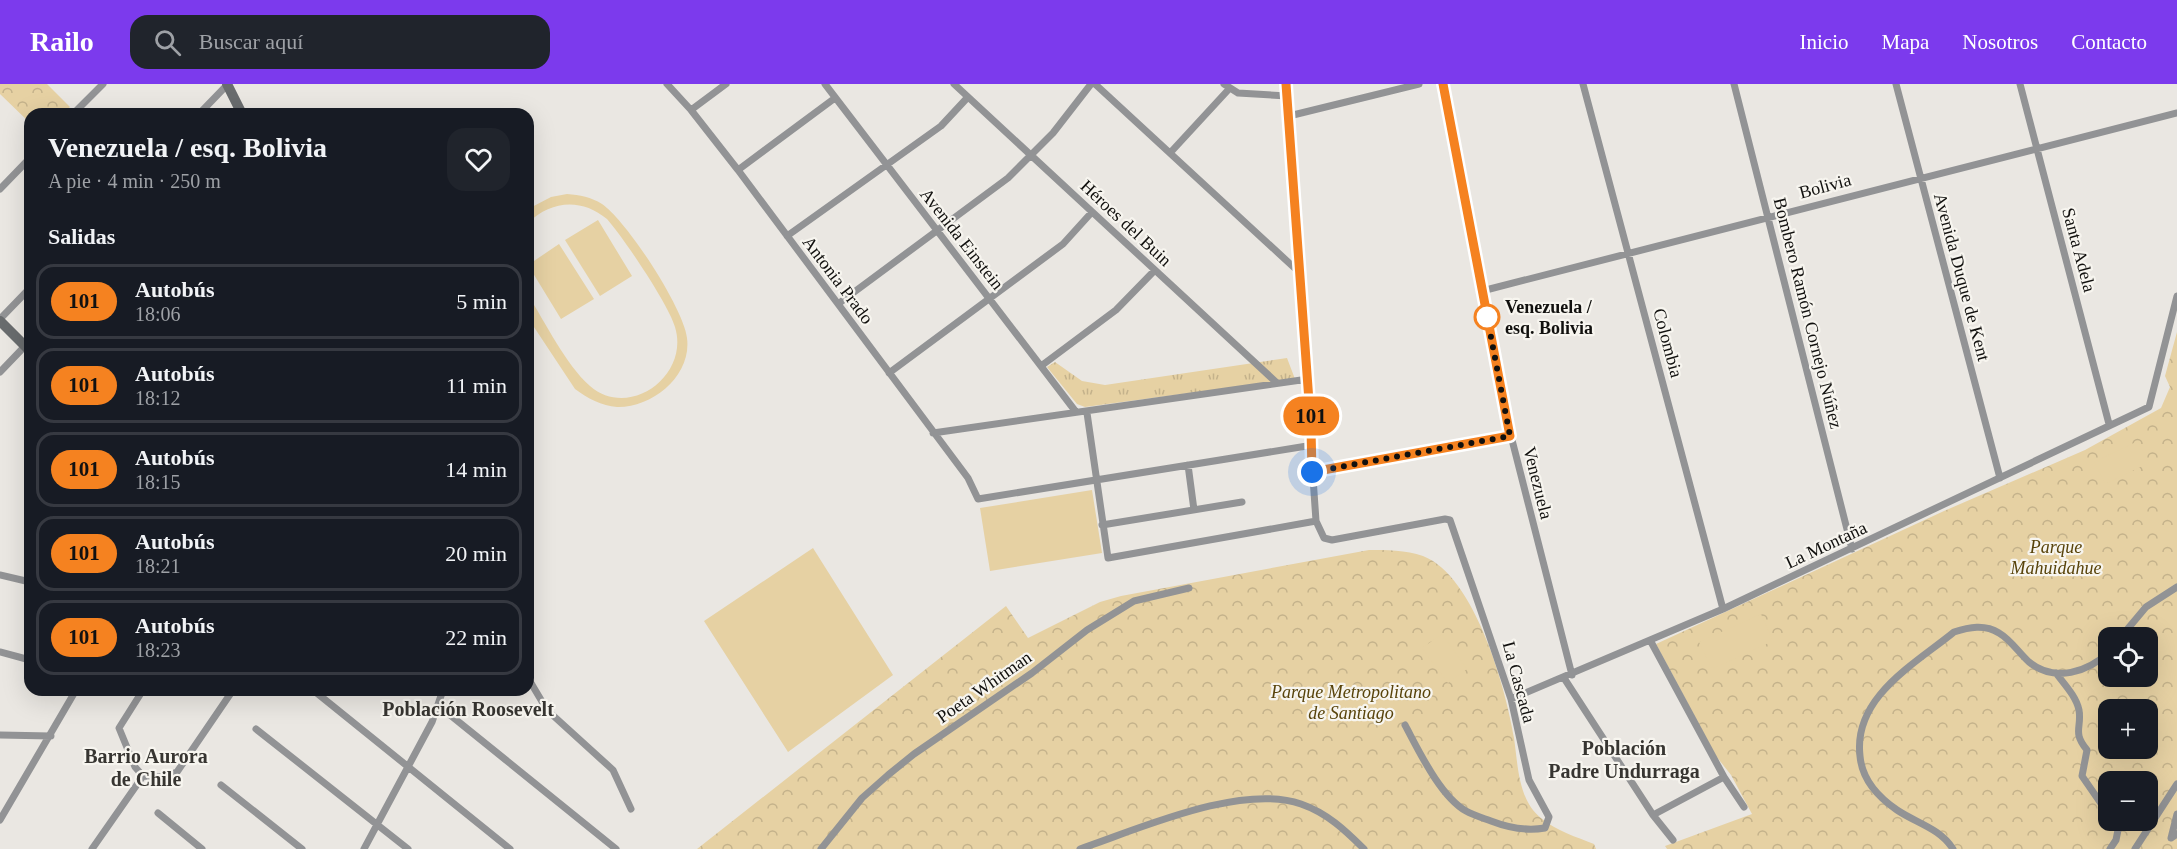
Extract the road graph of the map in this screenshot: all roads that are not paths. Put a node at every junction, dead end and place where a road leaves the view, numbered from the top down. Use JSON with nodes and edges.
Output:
{"nodes":[{"id":1,"x":103,"y":84,"type":"edge"},
{"id":2,"x":667,"y":84,"type":"edge"},
{"id":3,"x":726,"y":84,"type":"edge"},
{"id":4,"x":825,"y":84,"type":"edge"},
{"id":5,"x":954,"y":84,"type":"edge"},
{"id":6,"x":1093,"y":84,"type":"edge"},
{"id":7,"x":1286,"y":84,"type":"edge"},
{"id":8,"x":1419,"y":84,"type":"edge"},
{"id":9,"x":1443,"y":84,"type":"edge"},
{"id":10,"x":1583,"y":84,"type":"edge"},
{"id":11,"x":1734,"y":84,"type":"edge"},
{"id":12,"x":1896,"y":84,"type":"edge"},
{"id":13,"x":2020,"y":84,"type":"edge"},
{"id":14,"x":227,"y":85,"type":"edge"},
{"id":15,"x":1227,"y":86,"type":"edge"},
{"id":16,"x":1287,"y":96,"type":"junction"},
{"id":17,"x":968,"y":97,"type":"junction"},
{"id":18,"x":835,"y":98,"type":"junction"},
{"id":19,"x":79,"y":108,"type":"edge"},
{"id":20,"x":205,"y":108,"type":"edge"},
{"id":21,"x":239,"y":108,"type":"edge"},
{"id":22,"x":691,"y":110,"type":"junction"},
{"id":23,"x":2177,"y":113,"type":"edge"},
{"id":24,"x":1289,"y":116,"type":"junction"},
{"id":25,"x":2037,"y":147,"type":"junction"},
{"id":26,"x":1170,"y":153,"type":"junction"},
{"id":27,"x":1032,"y":156,"type":"junction"},
{"id":28,"x":24,"y":164,"type":"edge"},
{"id":29,"x":886,"y":164,"type":"junction"},
{"id":30,"x":738,"y":170,"type":"junction"},
{"id":31,"x":1920,"y":177,"type":"junction"},
{"id":32,"x":0,"y":189,"type":"edge"},
{"id":33,"x":1092,"y":212,"type":"junction"},
{"id":34,"x":1768,"y":217,"type":"junction"},
{"id":35,"x":937,"y":231,"type":"junction"},
{"id":36,"x":787,"y":236,"type":"junction"},
{"id":37,"x":1628,"y":253,"type":"junction"},
{"id":38,"x":1155,"y":270,"type":"junction"},
{"id":39,"x":1300,"y":273,"type":"junction"},
{"id":40,"x":1482,"y":291,"type":"junction"},
{"id":41,"x":24,"y":294,"type":"edge"},
{"id":42,"x":2177,"y":296,"type":"edge"},
{"id":43,"x":988,"y":297,"type":"junction"},
{"id":44,"x":838,"y":304,"type":"junction"},
{"id":45,"x":0,"y":320,"type":"edge"},
{"id":46,"x":24,"y":344,"type":"edge"},
{"id":47,"x":24,"y":351,"type":"edge"},
{"id":48,"x":1041,"y":366,"type":"junction"},
{"id":49,"x":0,"y":372,"type":"edge"},
{"id":50,"x":889,"y":373,"type":"junction"},
{"id":51,"x":1308,"y":379,"type":"junction"},
{"id":52,"x":1277,"y":383,"type":"junction"},
{"id":53,"x":1076,"y":412,"type":"junction"},
{"id":54,"x":1087,"y":413,"type":"junction"},
{"id":55,"x":2109,"y":424,"type":"junction"},
{"id":56,"x":933,"y":433,"type":"junction"},
{"id":57,"x":1510,"y":436,"type":"junction"},
{"id":58,"x":1312,"y":446,"type":"junction"},
{"id":59,"x":1188,"y":465,"type":"junction"},
{"id":60,"x":1312,"y":472,"type":"junction"},
{"id":61,"x":2000,"y":478,"type":"junction"},
{"id":62,"x":1095,"y":481,"type":"junction"},
{"id":63,"x":1242,"y":502,"type":"dead end"},
{"id":64,"x":1194,"y":510,"type":"junction"},
{"id":65,"x":1316,"y":521,"type":"junction"},
{"id":66,"x":1102,"y":525,"type":"junction"},
{"id":67,"x":1852,"y":549,"type":"junction"},
{"id":68,"x":0,"y":576,"type":"edge"},
{"id":69,"x":24,"y":580,"type":"edge"},
{"id":70,"x":2177,"y":587,"type":"edge"},
{"id":71,"x":1189,"y":588,"type":"dead end"},
{"id":72,"x":1723,"y":609,"type":"junction"},
{"id":73,"x":2129,"y":627,"type":"edge"},
{"id":74,"x":1650,"y":640,"type":"junction"},
{"id":75,"x":0,"y":652,"type":"edge"},
{"id":76,"x":24,"y":658,"type":"edge"},
{"id":77,"x":2098,"y":660,"type":"edge"},
{"id":78,"x":2056,"y":673,"type":"junction"},
{"id":79,"x":1572,"y":675,"type":"junction"},
{"id":80,"x":1564,"y":678,"type":"junction"},
{"id":81,"x":534,"y":687,"type":"edge"},
{"id":82,"x":73,"y":696,"type":"edge"},
{"id":83,"x":139,"y":696,"type":"edge"},
{"id":84,"x":229,"y":696,"type":"edge"},
{"id":85,"x":321,"y":696,"type":"edge"},
{"id":86,"x":442,"y":696,"type":"edge"},
{"id":87,"x":1511,"y":699,"type":"junction"},
{"id":88,"x":439,"y":706,"type":"junction"},
{"id":89,"x":1405,"y":725,"type":"dead end"},
{"id":90,"x":256,"y":729,"type":"dead end"},
{"id":91,"x":0,"y":735,"type":"edge"},
{"id":92,"x":51,"y":736,"type":"junction"},
{"id":93,"x":408,"y":765,"type":"junction"},
{"id":94,"x":143,"y":776,"type":"junction"},
{"id":95,"x":1724,"y":777,"type":"junction"},
{"id":96,"x":2177,"y":784,"type":"edge"},
{"id":97,"x":221,"y":785,"type":"dead end"},
{"id":98,"x":2098,"y":799,"type":"edge"},
{"id":99,"x":1744,"y":807,"type":"dead end"},
{"id":100,"x":631,"y":808,"type":"dead end"},
{"id":101,"x":158,"y":813,"type":"dead end"},
{"id":102,"x":1653,"y":814,"type":"junction"},
{"id":103,"x":2177,"y":814,"type":"edge"},
{"id":104,"x":0,"y":820,"type":"edge"},
{"id":105,"x":378,"y":824,"type":"junction"},
{"id":106,"x":2118,"y":831,"type":"edge"},
{"id":107,"x":2177,"y":834,"type":"edge"},
{"id":108,"x":1673,"y":840,"type":"dead end"},
{"id":109,"x":92,"y":849,"type":"edge"},
{"id":110,"x":202,"y":849,"type":"edge"},
{"id":111,"x":302,"y":849,"type":"edge"},
{"id":112,"x":364,"y":849,"type":"edge"},
{"id":113,"x":408,"y":849,"type":"edge"},
{"id":114,"x":510,"y":849,"type":"edge"},
{"id":115,"x":616,"y":849,"type":"edge"},
{"id":116,"x":821,"y":849,"type":"edge"},
{"id":117,"x":1080,"y":849,"type":"edge"},
{"id":118,"x":1364,"y":849,"type":"edge"},
{"id":119,"x":1953,"y":849,"type":"edge"},
{"id":120,"x":2110,"y":849,"type":"edge"},
{"id":121,"x":2135,"y":849,"type":"edge"}],
"edges":[{"from":1,"to":19,"type":"street"},
{"from":2,"to":22,"type":"street","name":"Antonia Prado"},
{"from":3,"to":22,"type":"street"},
{"from":4,"to":18,"type":"street","name":"Avenida Einstein"},
{"from":5,"to":17,"type":"street","name":"Héroes del Buin"},
{"from":6,"to":26,"type":"street"},
{"from":6,"to":27,"type":"street"},
{"from":7,"to":16,"type":"street"},
{"from":8,"to":24,"type":"street"},
{"from":9,"to":40,"type":"street","name":"Venezuela"},
{"from":10,"to":37,"type":"street","name":"Colombia"},
{"from":11,"to":34,"type":"street","name":"Bombero Ramón Cornejo Núñez"},
{"from":12,"to":31,"type":"street","name":"Avenida Duque de Kent"},
{"from":13,"to":25,"type":"street","name":"Santa Adela"},
{"from":14,"to":20,"type":"street"},
{"from":14,"to":21,"type":"street"},
{"from":15,"to":16,"type":"street"},
{"from":15,"to":26,"type":"street"},
{"from":16,"to":24,"type":"street"},
{"from":17,"to":27,"type":"street","name":"Héroes del Buin"},
{"from":17,"to":29,"type":"street"},
{"from":18,"to":29,"type":"street","name":"Avenida Einstein"},
{"from":18,"to":30,"type":"street"},
{"from":22,"to":30,"type":"street","name":"Antonia Prado"},
{"from":23,"to":25,"type":"street","name":"Bolivia"},
{"from":24,"to":39,"type":"street"},
{"from":25,"to":31,"type":"street","name":"Bolivia"},
{"from":25,"to":55,"type":"street","name":"Santa Adela"},
{"from":26,"to":39,"type":"street"},
{"from":27,"to":33,"type":"street","name":"Héroes del Buin"},
{"from":27,"to":35,"type":"street"},
{"from":28,"to":32,"type":"street"},
{"from":29,"to":35,"type":"street","name":"Avenida Einstein"},
{"from":29,"to":36,"type":"street"},
{"from":30,"to":36,"type":"street","name":"Antonia Prado"},
{"from":31,"to":34,"type":"street","name":"Bolivia"},
{"from":31,"to":61,"type":"street","name":"Avenida Duque de Kent"},
{"from":33,"to":38,"type":"street","name":"Héroes del Buin"},
{"from":33,"to":43,"type":"street"},
{"from":34,"to":37,"type":"street","name":"Bolivia"},
{"from":34,"to":67,"type":"street","name":"Bombero Ramón Cornejo Núñez"},
{"from":35,"to":43,"type":"street","name":"Avenida Einstein"},
{"from":35,"to":44,"type":"street"},
{"from":36,"to":44,"type":"street","name":"Antonia Prado"},
{"from":37,"to":40,"type":"street","name":"Bolivia"},
{"from":37,"to":72,"type":"street","name":"Colombia"},
{"from":38,"to":48,"type":"street"},
{"from":38,"to":52,"type":"street","name":"Héroes del Buin"},
{"from":39,"to":51,"type":"street"},
{"from":40,"to":57,"type":"street","name":"Venezuela"},
{"from":41,"to":45,"type":"street"},
{"from":42,"to":55,"type":"street","name":"La Montaña"},
{"from":43,"to":48,"type":"street","name":"Avenida Einstein"},
{"from":43,"to":50,"type":"street"},
{"from":44,"to":50,"type":"street","name":"Antonia Prado"},
{"from":45,"to":46,"type":"street"},
{"from":47,"to":49,"type":"street"},
{"from":48,"to":53,"type":"street","name":"Avenida Einstein"},
{"from":50,"to":56,"type":"street","name":"Antonia Prado"},
{"from":51,"to":52,"type":"street"},
{"from":51,"to":58,"type":"street"},
{"from":52,"to":54,"type":"street"},
{"from":53,"to":54,"type":"street"},
{"from":53,"to":56,"type":"street"},
{"from":54,"to":62,"type":"street"},
{"from":55,"to":61,"type":"street","name":"La Montaña"},
{"from":56,"to":62,"type":"street","name":"Antonia Prado"},
{"from":57,"to":60,"type":"street"},
{"from":57,"to":79,"type":"street","name":"Venezuela"},
{"from":58,"to":59,"type":"street"},
{"from":58,"to":60,"type":"street"},
{"from":59,"to":62,"type":"street"},
{"from":59,"to":64,"type":"street"},
{"from":60,"to":65,"type":"street"},
{"from":61,"to":67,"type":"street","name":"La Montaña"},
{"from":62,"to":66,"type":"street"},
{"from":63,"to":64,"type":"street"},
{"from":64,"to":66,"type":"street"},
{"from":65,"to":66,"type":"street"},
{"from":65,"to":87,"type":"street","name":"La Cascada"},
{"from":67,"to":72,"type":"street","name":"La Montaña"},
{"from":68,"to":69,"type":"street"},
{"from":70,"to":73,"type":"street"},
{"from":71,"to":116,"type":"street","name":"Poeta Whitman"},
{"from":72,"to":74,"type":"street","name":"La Montaña"},
{"from":74,"to":79,"type":"street","name":"La Montaña"},
{"from":74,"to":95,"type":"street"},
{"from":75,"to":76,"type":"street"},
{"from":77,"to":78,"type":"street"},
{"from":78,"to":98,"type":"street"},
{"from":78,"to":119,"type":"street"},
{"from":79,"to":80,"type":"street","name":"La Montaña"},
{"from":80,"to":87,"type":"street","name":"La Montaña"},
{"from":80,"to":102,"type":"street"},
{"from":81,"to":100,"type":"street"},
{"from":82,"to":92,"type":"street"},
{"from":83,"to":94,"type":"street"},
{"from":84,"to":94,"type":"street"},
{"from":85,"to":93,"type":"street"},
{"from":86,"to":88,"type":"street"},
{"from":87,"to":89,"type":"street","name":"La Cascada"},
{"from":88,"to":93,"type":"street"},
{"from":88,"to":115,"type":"street"},
{"from":90,"to":105,"type":"street"},
{"from":91,"to":92,"type":"street"},
{"from":92,"to":104,"type":"street"},
{"from":93,"to":105,"type":"street"},
{"from":93,"to":114,"type":"street"},
{"from":94,"to":109,"type":"street"},
{"from":95,"to":99,"type":"street"},
{"from":95,"to":102,"type":"street"},
{"from":96,"to":121,"type":"street"},
{"from":97,"to":111,"type":"street"},
{"from":101,"to":110,"type":"street"},
{"from":102,"to":108,"type":"street"},
{"from":103,"to":107,"type":"street"},
{"from":105,"to":112,"type":"street"},
{"from":105,"to":113,"type":"street"},
{"from":106,"to":120,"type":"street"},
{"from":117,"to":118,"type":"street"}]}
